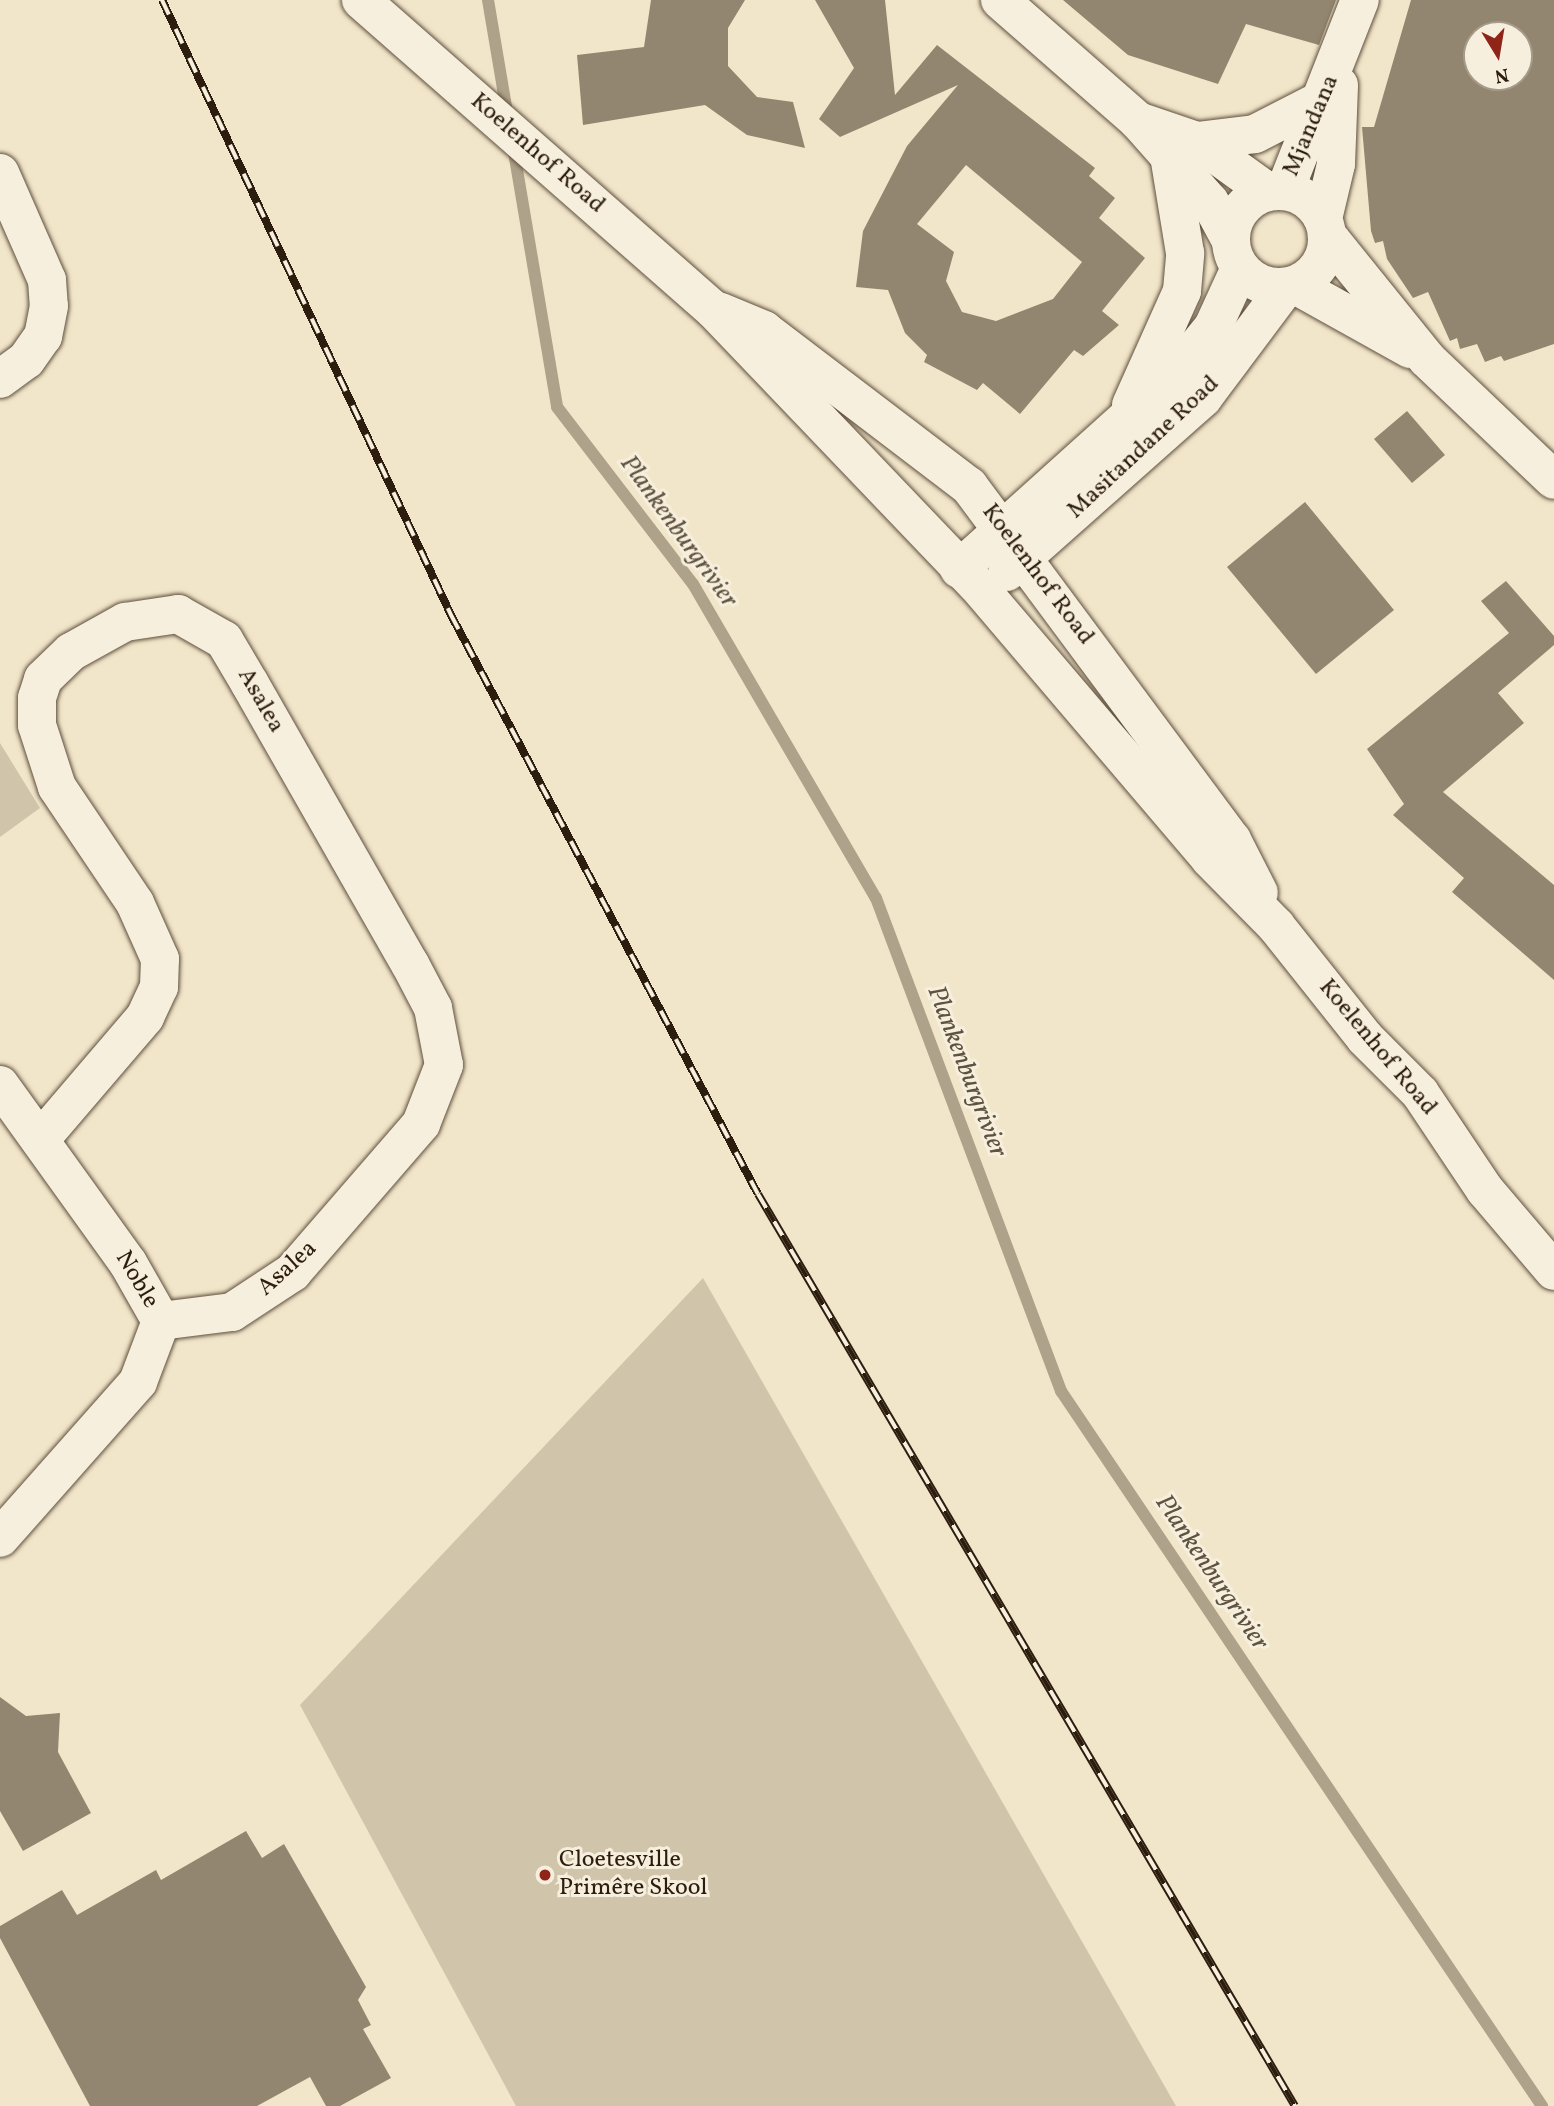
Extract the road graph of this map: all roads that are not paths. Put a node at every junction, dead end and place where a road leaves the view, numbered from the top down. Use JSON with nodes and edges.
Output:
{"nodes":[{"id":1,"x":360,"y":0,"type":"edge"},
{"id":2,"x":1000,"y":0,"type":"edge"},
{"id":3,"x":1360,"y":0,"type":"edge"},
{"id":4,"x":1340,"y":62,"type":"junction"},
{"id":5,"x":1325,"y":98,"type":"junction"},
{"id":6,"x":1184,"y":151,"type":"junction"},
{"id":7,"x":0,"y":173,"type":"edge"},
{"id":8,"x":1277,"y":191,"type":"junction"},
{"id":9,"x":1325,"y":227,"type":"junction"},
{"id":10,"x":1235,"y":253,"type":"junction"},
{"id":11,"x":1291,"y":286,"type":"junction"},
{"id":12,"x":705,"y":301,"type":"junction"},
{"id":13,"x":1427,"y":359,"type":"junction"},
{"id":14,"x":0,"y":379,"type":"edge"},
{"id":15,"x":1125,"y":424,"type":"junction"},
{"id":16,"x":1554,"y":480,"type":"edge"},
{"id":17,"x":1015,"y":543,"type":"junction"},
{"id":18,"x":971,"y":580,"type":"junction"},
{"id":19,"x":1276,"y":926,"type":"junction"},
{"id":20,"x":0,"y":1084,"type":"edge"},
{"id":21,"x":40,"y":1140,"type":"junction"},
{"id":22,"x":1554,"y":1271,"type":"edge"},
{"id":23,"x":161,"y":1321,"type":"junction"},
{"id":24,"x":0,"y":1538,"type":"edge"}],
"edges":[{"from":1,"to":12,"type":"street","name":"Koelenhof Road"},
{"from":2,"to":6,"type":"street"},
{"from":3,"to":4,"type":"street","name":"Mjandana"},
{"from":4,"to":5,"type":"street","name":"Mjandana"},
{"from":4,"to":9,"type":"street","name":"Mjandana"},
{"from":5,"to":6,"type":"street"},
{"from":5,"to":8,"type":"street","name":"Mjandana"},
{"from":6,"to":8,"type":"street"},
{"from":6,"to":10,"type":"street"},
{"from":6,"to":15,"type":"street"},
{"from":7,"to":14,"type":"street"},
{"from":8,"to":9,"type":"street"},
{"from":8,"to":10,"type":"street"},
{"from":9,"to":11,"type":"street"},
{"from":9,"to":13,"type":"street"},
{"from":10,"to":11,"type":"street"},
{"from":10,"to":15,"type":"street","name":"Masitandane Road"},
{"from":11,"to":13,"type":"street"},
{"from":11,"to":17,"type":"street","name":"Masitandane Road"},
{"from":12,"to":17,"type":"street","name":"Koelenhof Road"},
{"from":12,"to":18,"type":"street","name":"Koelenhof Road"},
{"from":13,"to":16,"type":"street"},
{"from":15,"to":17,"type":"street","name":"Masitandane Road"},
{"from":17,"to":18,"type":"street","name":"Masitandane Road"},
{"from":17,"to":19,"type":"street","name":"Koelenhof Road"},
{"from":18,"to":19,"type":"street","name":"Koelenhof Road"},
{"from":19,"to":22,"type":"street","name":"Koelenhof Road"},
{"from":20,"to":21,"type":"street","name":"Noble"},
{"from":21,"to":23,"type":"street","name":"Noble"},
{"from":21,"to":23,"type":"street","name":"Asalea"},
{"from":23,"to":24,"type":"street","name":"Noble"}]}
